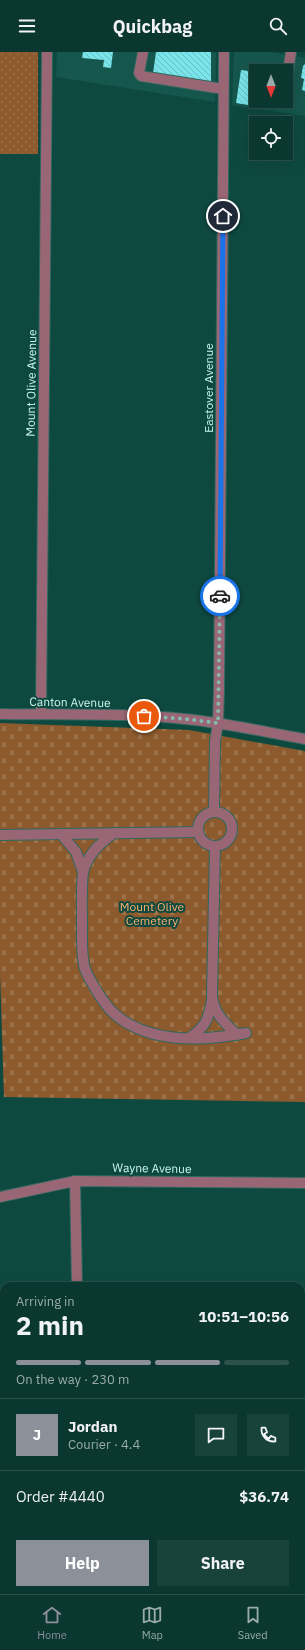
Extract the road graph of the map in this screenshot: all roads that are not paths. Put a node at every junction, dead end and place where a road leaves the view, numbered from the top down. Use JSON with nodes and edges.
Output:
{"nodes":[{"id":1,"x":47,"y":52,"type":"edge"},
{"id":2,"x":143,"y":52,"type":"edge"},
{"id":3,"x":224,"y":52,"type":"edge"},
{"id":4,"x":291,"y":52,"type":"edge"},
{"id":5,"x":289,"y":64,"type":"edge"},
{"id":6,"x":224,"y":89,"type":"junction"},
{"id":7,"x":0,"y":714,"type":"edge"},
{"id":8,"x":41,"y":714,"type":"junction"},
{"id":9,"x":218,"y":723,"type":"junction"},
{"id":10,"x":305,"y":739,"type":"edge"},
{"id":11,"x":214,"y":812,"type":"junction"},
{"id":12,"x":198,"y":832,"type":"junction"},
{"id":13,"x":114,"y":833,"type":"junction"},
{"id":14,"x":61,"y":834,"type":"junction"},
{"id":15,"x":0,"y":835,"type":"edge"},
{"id":16,"x":215,"y":846,"type":"junction"},
{"id":17,"x":83,"y":872,"type":"junction"},
{"id":18,"x":212,"y":996,"type":"junction"},
{"id":19,"x":189,"y":1038,"type":"junction"},
{"id":20,"x":75,"y":1180,"type":"junction"},
{"id":21,"x":305,"y":1183,"type":"edge"},
{"id":22,"x":0,"y":1197,"type":"edge"},
{"id":23,"x":77,"y":1282,"type":"edge"}],
"edges":[{"from":1,"to":8,"type":"street","name":"Mount Olive Avenue"},
{"from":2,"to":6,"type":"street"},
{"from":3,"to":6,"type":"street","name":"Eastover Avenue"},
{"from":4,"to":5,"type":"street"},
{"from":6,"to":9,"type":"street","name":"Eastover Avenue"},
{"from":7,"to":8,"type":"street","name":"Canton Avenue"},
{"from":8,"to":9,"type":"street","name":"Canton Avenue"},
{"from":9,"to":10,"type":"street","name":"Canton Avenue"},
{"from":9,"to":11,"type":"street","name":"Eastover Avenue"},
{"from":11,"to":12,"type":"street"},
{"from":11,"to":16,"type":"street"},
{"from":12,"to":13,"type":"street"},
{"from":12,"to":16,"type":"street"},
{"from":13,"to":14,"type":"street"},
{"from":13,"to":17,"type":"street"},
{"from":14,"to":15,"type":"street"},
{"from":14,"to":17,"type":"street"},
{"from":16,"to":18,"type":"street"},
{"from":17,"to":19,"type":"street"},
{"from":18,"to":19,"type":"street"},
{"from":18,"to":19,"type":"street"},
{"from":20,"to":21,"type":"street","name":"Wayne Avenue"},
{"from":20,"to":22,"type":"street","name":"Wayne Avenue"},
{"from":20,"to":23,"type":"street"}]}
